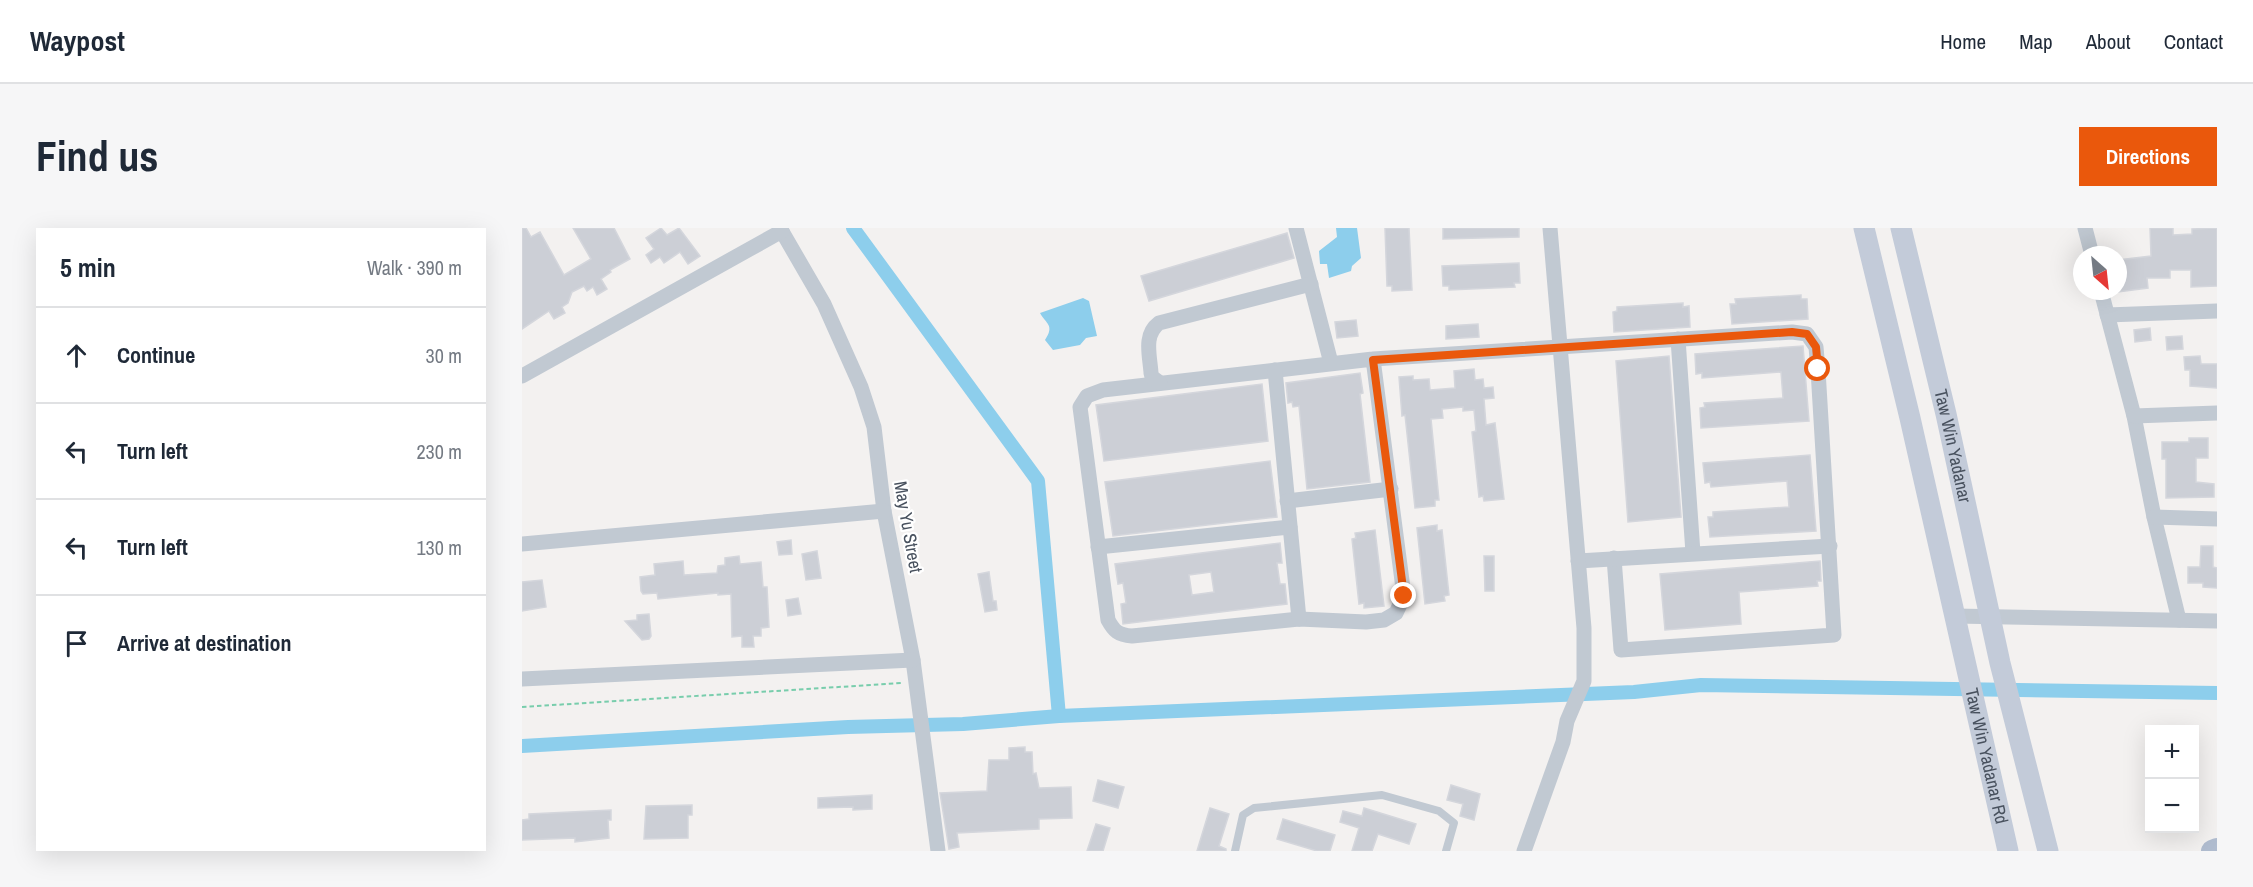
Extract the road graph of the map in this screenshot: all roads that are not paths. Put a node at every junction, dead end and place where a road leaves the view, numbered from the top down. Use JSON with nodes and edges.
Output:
{"nodes":[{"id":1,"x":1296,"y":228,"type":"edge"},
{"id":2,"x":1550,"y":228,"type":"edge"},
{"id":3,"x":1864,"y":228,"type":"edge"},
{"id":4,"x":1901,"y":228,"type":"edge"},
{"id":5,"x":2085,"y":228,"type":"edge"},
{"id":6,"x":781,"y":229,"type":"edge"},
{"id":7,"x":2090,"y":246,"type":"edge"},
{"id":8,"x":1311,"y":284,"type":"junction"},
{"id":9,"x":2103,"y":300,"type":"edge"},
{"id":10,"x":2217,"y":311,"type":"edge"},
{"id":11,"x":2107,"y":315,"type":"junction"},
{"id":12,"x":1678,"y":339,"type":"junction"},
{"id":13,"x":1561,"y":346,"type":"junction"},
{"id":14,"x":1373,"y":360,"type":"junction"},
{"id":15,"x":1331,"y":363,"type":"junction"},
{"id":16,"x":1275,"y":370,"type":"junction"},
{"id":17,"x":522,"y":376,"type":"edge"},
{"id":18,"x":1160,"y":383,"type":"junction"},
{"id":19,"x":2217,"y":413,"type":"edge"},
{"id":20,"x":2134,"y":416,"type":"junction"},
{"id":21,"x":1391,"y":489,"type":"junction"},
{"id":22,"x":1287,"y":501,"type":"junction"},
{"id":23,"x":884,"y":511,"type":"junction"},
{"id":24,"x":2154,"y":517,"type":"junction"},
{"id":25,"x":2217,"y":519,"type":"edge"},
{"id":26,"x":1290,"y":527,"type":"junction"},
{"id":27,"x":522,"y":544,"type":"edge"},
{"id":28,"x":1830,"y":546,"type":"junction"},
{"id":29,"x":1098,"y":547,"type":"junction"},
{"id":30,"x":1693,"y":554,"type":"junction"},
{"id":31,"x":1614,"y":558,"type":"junction"},
{"id":32,"x":1578,"y":561,"type":"junction"},
{"id":33,"x":1955,"y":616,"type":"junction"},
{"id":34,"x":1990,"y":617,"type":"junction"},
{"id":35,"x":1299,"y":619,"type":"junction"},
{"id":36,"x":2178,"y":620,"type":"junction"},
{"id":37,"x":2217,"y":621,"type":"edge"},
{"id":38,"x":913,"y":660,"type":"junction"},
{"id":39,"x":1963,"y":660,"type":"joint"},
{"id":40,"x":2000,"y":663,"type":"joint"},
{"id":41,"x":522,"y":679,"type":"edge"},
{"id":42,"x":2217,"y":849,"type":"edge"},
{"id":43,"x":938,"y":851,"type":"edge"},
{"id":44,"x":1234,"y":851,"type":"edge"},
{"id":45,"x":1446,"y":851,"type":"edge"},
{"id":46,"x":1524,"y":851,"type":"edge"},
{"id":47,"x":2008,"y":851,"type":"edge"},
{"id":48,"x":2048,"y":851,"type":"edge"},
{"id":49,"x":2212,"y":851,"type":"edge"}],
"edges":[{"from":1,"to":8,"type":"street"},
{"from":2,"to":13,"type":"street"},
{"from":3,"to":33,"type":"main road","name":"Taw Win Yadanar"},
{"from":4,"to":34,"type":"main road","name":"Taw Win Yadanar"},
{"from":5,"to":7,"type":"street"},
{"from":6,"to":17,"type":"street"},
{"from":6,"to":23,"type":"street","name":"May Yu Street"},
{"from":8,"to":15,"type":"street"},
{"from":8,"to":18,"type":"street"},
{"from":9,"to":11,"type":"street"},
{"from":10,"to":11,"type":"street"},
{"from":11,"to":20,"type":"street"},
{"from":12,"to":13,"type":"street"},
{"from":12,"to":28,"type":"street"},
{"from":12,"to":30,"type":"street"},
{"from":13,"to":14,"type":"street"},
{"from":13,"to":32,"type":"street"},
{"from":14,"to":15,"type":"street"},
{"from":14,"to":21,"type":"street"},
{"from":15,"to":16,"type":"street"},
{"from":16,"to":18,"type":"street"},
{"from":16,"to":22,"type":"street"},
{"from":18,"to":29,"type":"street"},
{"from":19,"to":20,"type":"street"},
{"from":20,"to":24,"type":"street"},
{"from":21,"to":22,"type":"street"},
{"from":21,"to":35,"type":"street"},
{"from":22,"to":26,"type":"street"},
{"from":23,"to":27,"type":"street"},
{"from":23,"to":38,"type":"street","name":"May Yu Street"},
{"from":24,"to":25,"type":"street"},
{"from":24,"to":36,"type":"street"},
{"from":26,"to":29,"type":"street"},
{"from":26,"to":35,"type":"street"},
{"from":28,"to":30,"type":"street"},
{"from":28,"to":31,"type":"street"},
{"from":29,"to":35,"type":"street"},
{"from":30,"to":31,"type":"street"},
{"from":31,"to":32,"type":"street"},
{"from":32,"to":46,"type":"street"},
{"from":33,"to":34,"type":"street"},
{"from":33,"to":39,"type":"main road","name":"Taw Win Yadanar"},
{"from":34,"to":36,"type":"street"},
{"from":34,"to":40,"type":"main road","name":"Taw Win Yadanar"},
{"from":36,"to":37,"type":"street"},
{"from":38,"to":41,"type":"street"},
{"from":38,"to":43,"type":"street","name":"May Yu Street"},
{"from":39,"to":47,"type":"main road","name":"Taw Win Yadanar Rd"},
{"from":40,"to":48,"type":"main road","name":"Taw Win Yadanar Rd"},
{"from":42,"to":49,"type":"main road"},
{"from":44,"to":45,"type":"lane"}]}
